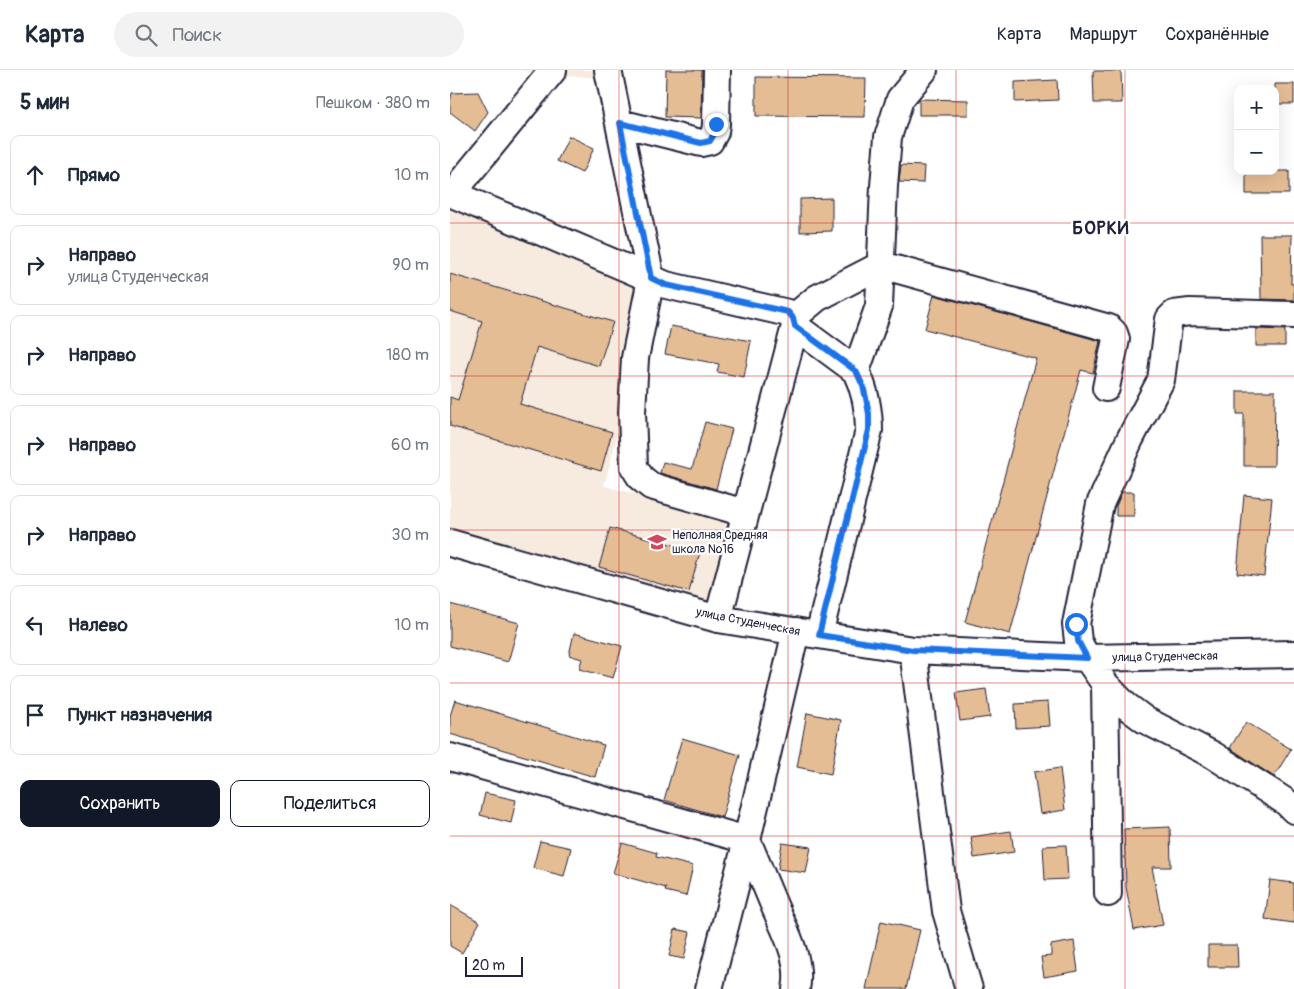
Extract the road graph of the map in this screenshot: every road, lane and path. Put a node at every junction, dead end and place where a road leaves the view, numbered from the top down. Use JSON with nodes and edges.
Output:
{"nodes":[{"id":1,"x":553,"y":70,"type":"edge"},
{"id":2,"x":608,"y":70,"type":"edge"},
{"id":3,"x":717,"y":70,"type":"edge"},
{"id":4,"x":924,"y":70,"type":"edge"},
{"id":5,"x":620,"y":123,"type":"junction"},
{"id":6,"x":460,"y":168,"type":"edge"},
{"id":7,"x":454,"y":194,"type":"edge"},
{"id":8,"x":882,"y":265,"type":"junction"},
{"id":9,"x":651,"y":278,"type":"junction"},
{"id":10,"x":1294,"y":315,"type":"edge"},
{"id":11,"x":794,"y":322,"type":"junction"},
{"id":12,"x":856,"y":371,"type":"junction"},
{"id":13,"x":1106,"y":388,"type":"dead end"},
{"id":14,"x":746,"y":513,"type":"junction"},
{"id":15,"x":450,"y":543,"type":"edge"},
{"id":16,"x":718,"y":619,"type":"junction"},
{"id":17,"x":808,"y":633,"type":"junction"},
{"id":18,"x":1294,"y":647,"type":"edge"},
{"id":19,"x":913,"y":650,"type":"junction"},
{"id":20,"x":1087,"y":658,"type":"junction"},
{"id":21,"x":1105,"y":684,"type":"junction"},
{"id":22,"x":450,"y":757,"type":"edge"},
{"id":23,"x":1294,"y":810,"type":"edge"},
{"id":24,"x":748,"y":840,"type":"junction"},
{"id":25,"x":1108,"y":893,"type":"dead end"},
{"id":26,"x":709,"y":989,"type":"edge"},
{"id":27,"x":796,"y":989,"type":"edge"},
{"id":28,"x":969,"y":989,"type":"edge"}],
"edges":[{"from":1,"to":6,"type":"street"},
{"from":2,"to":5,"type":"street"},
{"from":3,"to":5,"type":"street"},
{"from":4,"to":8,"type":"street"},
{"from":5,"to":9,"type":"street"},
{"from":6,"to":7,"type":"street"},
{"from":7,"to":9,"type":"street"},
{"from":8,"to":11,"type":"street"},
{"from":8,"to":12,"type":"street"},
{"from":8,"to":13,"type":"street"},
{"from":9,"to":11,"type":"street"},
{"from":9,"to":14,"type":"street"},
{"from":10,"to":20,"type":"street"},
{"from":11,"to":12,"type":"street"},
{"from":11,"to":14,"type":"street"},
{"from":12,"to":17,"type":"street"},
{"from":14,"to":16,"type":"street"},
{"from":15,"to":16,"type":"street","name":"улица Студенческая"},
{"from":16,"to":17,"type":"street","name":"улица Студенческая"},
{"from":17,"to":19,"type":"street","name":"улица Студенческая"},
{"from":17,"to":24,"type":"street"},
{"from":18,"to":20,"type":"street","name":"улица Студенческая"},
{"from":19,"to":20,"type":"street","name":"улица Студенческая"},
{"from":19,"to":28,"type":"street"},
{"from":20,"to":21,"type":"street"},
{"from":21,"to":23,"type":"street"},
{"from":21,"to":25,"type":"street"},
{"from":22,"to":24,"type":"street"},
{"from":24,"to":26,"type":"street"},
{"from":24,"to":27,"type":"street"}]}
